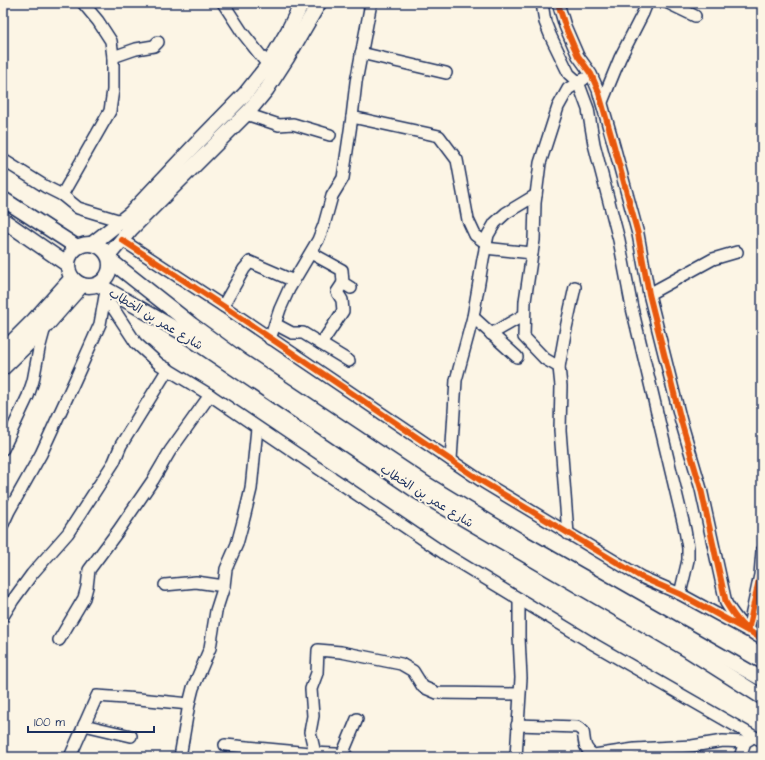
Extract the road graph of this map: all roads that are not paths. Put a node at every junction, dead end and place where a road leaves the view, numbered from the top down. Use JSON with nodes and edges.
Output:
{"nodes":[{"id":1,"x":83,"y":3,"type":"edge"},
{"id":2,"x":223,"y":3,"type":"edge"},
{"id":3,"x":302,"y":3,"type":"edge"},
{"id":4,"x":319,"y":3,"type":"edge"},
{"id":5,"x":371,"y":3,"type":"edge"},
{"id":6,"x":542,"y":3,"type":"edge"},
{"id":7,"x":558,"y":3,"type":"edge"},
{"id":8,"x":647,"y":3,"type":"edge"},
{"id":9,"x":668,"y":3,"type":"edge"},
{"id":10,"x":561,"y":15,"type":"junction"},
{"id":11,"x":695,"y":16,"type":"dead end"},
{"id":12,"x":545,"y":22,"type":"junction"},
{"id":13,"x":158,"y":42,"type":"dead end"},
{"id":14,"x":361,"y":53,"type":"junction"},
{"id":15,"x":113,"y":57,"type":"junction"},
{"id":16,"x":268,"y":65,"type":"junction"},
{"id":17,"x":446,"y":73,"type":"dead end"},
{"id":18,"x":591,"y":74,"type":"junction"},
{"id":19,"x":578,"y":82,"type":"junction"},
{"id":20,"x":602,"y":102,"type":"junction"},
{"id":21,"x":246,"y":114,"type":"junction"},
{"id":22,"x":352,"y":117,"type":"junction"},
{"id":23,"x":330,"y":135,"type":"dead end"},
{"id":24,"x":3,"y":160,"type":"edge"},
{"id":25,"x":62,"y":195,"type":"junction"},
{"id":26,"x":536,"y":195,"type":"junction"},
{"id":27,"x":3,"y":199,"type":"edge"},
{"id":28,"x":3,"y":220,"type":"edge"},
{"id":29,"x":121,"y":221,"type":"junction"},
{"id":30,"x":122,"y":240,"type":"junction"},
{"id":31,"x":92,"y":244,"type":"junction"},
{"id":32,"x":486,"y":246,"type":"junction"},
{"id":33,"x":77,"y":248,"type":"junction"},
{"id":34,"x":737,"y":252,"type":"dead end"},
{"id":35,"x":311,"y":253,"type":"junction"},
{"id":36,"x":532,"y":253,"type":"junction"},
{"id":37,"x":110,"y":258,"type":"junction"},
{"id":38,"x":74,"y":276,"type":"junction"},
{"id":39,"x":294,"y":281,"type":"junction"},
{"id":40,"x":575,"y":287,"type":"dead end"},
{"id":41,"x":103,"y":292,"type":"junction"},
{"id":42,"x":649,"y":294,"type":"junction"},
{"id":43,"x":222,"y":306,"type":"junction"},
{"id":44,"x":524,"y":315,"type":"junction"},
{"id":45,"x":473,"y":318,"type":"junction"},
{"id":46,"x":275,"y":324,"type":"junction"},
{"id":47,"x":45,"y":327,"type":"junction"},
{"id":48,"x":491,"y":334,"type":"junction"},
{"id":49,"x":270,"y":339,"type":"junction"},
{"id":50,"x":321,"y":344,"type":"junction"},
{"id":51,"x":3,"y":351,"type":"edge"},
{"id":52,"x":517,"y":357,"type":"dead end"},
{"id":53,"x":349,"y":361,"type":"dead end"},
{"id":54,"x":559,"y":367,"type":"junction"},
{"id":55,"x":3,"y":368,"type":"edge"},
{"id":56,"x":168,"y":370,"type":"junction"},
{"id":57,"x":210,"y":395,"type":"junction"},
{"id":58,"x":257,"y":428,"type":"junction"},
{"id":59,"x":3,"y":449,"type":"edge"},
{"id":60,"x":451,"y":460,"type":"junction"},
{"id":61,"x":3,"y":524,"type":"edge"},
{"id":62,"x":568,"y":534,"type":"junction"},
{"id":63,"x":762,"y":551,"type":"edge"},
{"id":64,"x":166,"y":585,"type":"dead end"},
{"id":65,"x":224,"y":586,"type":"junction"},
{"id":66,"x":680,"y":594,"type":"junction"},
{"id":67,"x":519,"y":599,"type":"junction"},
{"id":68,"x":3,"y":616,"type":"edge"},
{"id":69,"x":748,"y":631,"type":"junction"},
{"id":70,"x":59,"y":640,"type":"dead end"},
{"id":71,"x":762,"y":640,"type":"edge"},
{"id":72,"x":762,"y":679,"type":"edge"},
{"id":73,"x":520,"y":694,"type":"junction"},
{"id":74,"x":762,"y":697,"type":"edge"},
{"id":75,"x":189,"y":704,"type":"junction"},
{"id":76,"x":357,"y":719,"type":"dead end"},
{"id":77,"x":84,"y":725,"type":"junction"},
{"id":78,"x":517,"y":725,"type":"junction"},
{"id":79,"x":131,"y":736,"type":"dead end"},
{"id":80,"x":754,"y":740,"type":"edge"},
{"id":81,"x":225,"y":745,"type":"dead end"},
{"id":82,"x":312,"y":755,"type":"edge"},
{"id":83,"x":345,"y":756,"type":"edge"},
{"id":84,"x":70,"y":757,"type":"edge"},
{"id":85,"x":180,"y":757,"type":"edge"},
{"id":86,"x":516,"y":757,"type":"edge"},
{"id":87,"x":742,"y":757,"type":"edge"}],
"edges":[{"from":1,"to":15,"type":"street"},
{"from":2,"to":16,"type":"street"},
{"from":3,"to":16,"type":"main road"},
{"from":4,"to":21,"type":"main road"},
{"from":5,"to":14,"type":"street"},
{"from":6,"to":12,"type":"street"},
{"from":7,"to":10,"type":"street"},
{"from":8,"to":20,"type":"street"},
{"from":9,"to":11,"type":"street"},
{"from":10,"to":12,"type":"street"},
{"from":10,"to":18,"type":"street"},
{"from":12,"to":19,"type":"street"},
{"from":13,"to":15,"type":"street"},
{"from":14,"to":17,"type":"street"},
{"from":14,"to":22,"type":"street"},
{"from":15,"to":25,"type":"street"},
{"from":16,"to":29,"type":"main road"},
{"from":18,"to":19,"type":"street"},
{"from":18,"to":20,"type":"street"},
{"from":19,"to":26,"type":"street"},
{"from":19,"to":66,"type":"street"},
{"from":20,"to":42,"type":"street"},
{"from":21,"to":23,"type":"street"},
{"from":21,"to":30,"type":"main road"},
{"from":22,"to":32,"type":"street"},
{"from":22,"to":35,"type":"street"},
{"from":24,"to":25,"type":"street"},
{"from":25,"to":29,"type":"street"},
{"from":26,"to":32,"type":"street"},
{"from":26,"to":36,"type":"street"},
{"from":27,"to":33,"type":"main road"},
{"from":28,"to":38,"type":"main road"},
{"from":29,"to":31,"type":"main road"},
{"from":30,"to":37,"type":"main road"},
{"from":30,"to":43,"type":"street"},
{"from":31,"to":33,"type":"main road"},
{"from":31,"to":37,"type":"main road"},
{"from":32,"to":36,"type":"street"},
{"from":32,"to":45,"type":"street"},
{"from":33,"to":38,"type":"main road"},
{"from":34,"to":42,"type":"street"},
{"from":35,"to":39,"type":"street"},
{"from":35,"to":50,"type":"street"},
{"from":36,"to":44,"type":"street"},
{"from":37,"to":41,"type":"main road"},
{"from":37,"to":72,"type":"main road","name":"شارع عمر بن الخطاب"},
{"from":38,"to":41,"type":"main road"},
{"from":38,"to":47,"type":"main road"},
{"from":38,"to":51,"type":"main road"},
{"from":39,"to":43,"type":"street"},
{"from":39,"to":46,"type":"street"},
{"from":40,"to":54,"type":"street"},
{"from":41,"to":56,"type":"street"},
{"from":41,"to":61,"type":"street"},
{"from":41,"to":74,"type":"main road","name":"شارع عمر بن الخطاب"},
{"from":42,"to":69,"type":"street"},
{"from":43,"to":49,"type":"street"},
{"from":44,"to":48,"type":"street"},
{"from":44,"to":54,"type":"street"},
{"from":45,"to":48,"type":"street"},
{"from":45,"to":60,"type":"street"},
{"from":46,"to":49,"type":"street"},
{"from":46,"to":50,"type":"street"},
{"from":47,"to":55,"type":"main road"},
{"from":47,"to":59,"type":"street"},
{"from":48,"to":52,"type":"street"},
{"from":49,"to":60,"type":"street"},
{"from":50,"to":53,"type":"street"},
{"from":54,"to":62,"type":"street"},
{"from":56,"to":57,"type":"street"},
{"from":56,"to":68,"type":"street"},
{"from":57,"to":58,"type":"street"},
{"from":57,"to":70,"type":"street"},
{"from":58,"to":65,"type":"street"},
{"from":58,"to":67,"type":"street"},
{"from":60,"to":62,"type":"street"},
{"from":62,"to":66,"type":"street"},
{"from":63,"to":69,"type":"street"},
{"from":64,"to":65,"type":"street"},
{"from":65,"to":75,"type":"street"},
{"from":66,"to":69,"type":"street"},
{"from":67,"to":73,"type":"street"},
{"from":67,"to":80,"type":"street"},
{"from":69,"to":71,"type":"street"},
{"from":73,"to":78,"type":"street"},
{"from":73,"to":82,"type":"street"},
{"from":75,"to":77,"type":"street"},
{"from":75,"to":85,"type":"street"},
{"from":76,"to":83,"type":"street"},
{"from":77,"to":79,"type":"street"},
{"from":77,"to":84,"type":"street"},
{"from":78,"to":80,"type":"street"},
{"from":78,"to":86,"type":"street"},
{"from":80,"to":87,"type":"street"},
{"from":81,"to":82,"type":"street"},
{"from":82,"to":83,"type":"street"}]}
